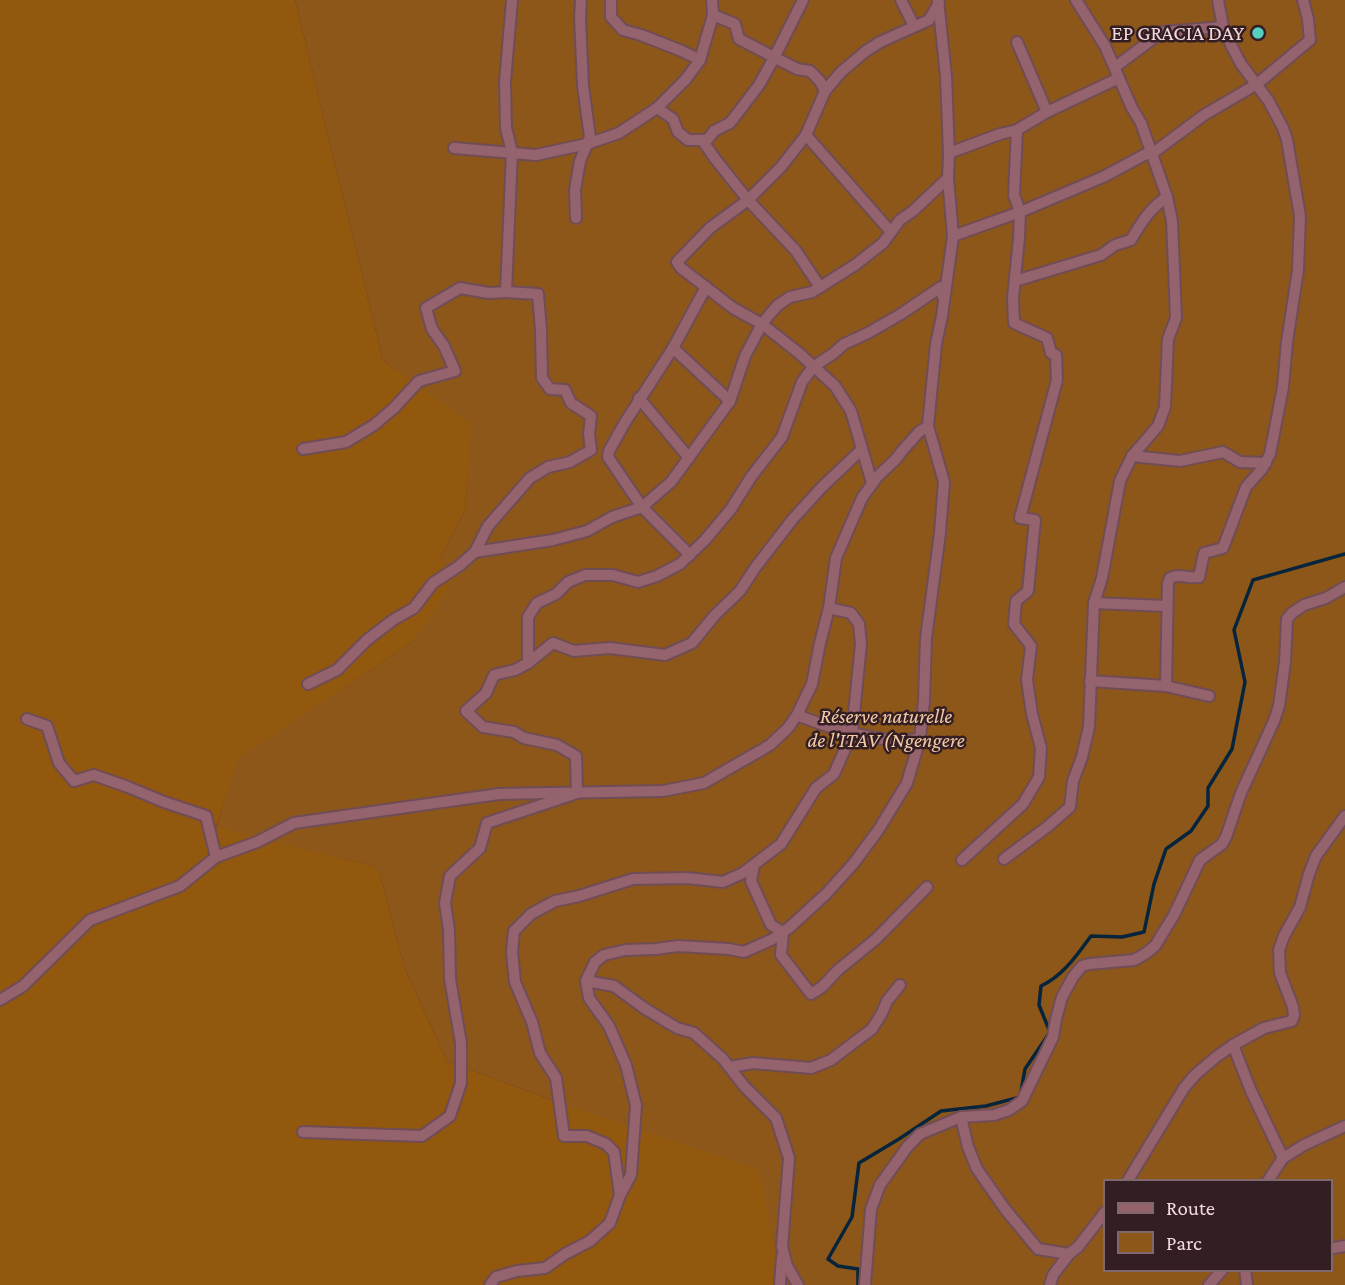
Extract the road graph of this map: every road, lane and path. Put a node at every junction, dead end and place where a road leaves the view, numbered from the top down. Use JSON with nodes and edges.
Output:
{"nodes":[{"id":1,"x":512,"y":0,"type":"edge"},
{"id":2,"x":581,"y":0,"type":"edge"},
{"id":3,"x":611,"y":0,"type":"edge"},
{"id":4,"x":712,"y":0,"type":"edge"},
{"id":5,"x":803,"y":0,"type":"edge"},
{"id":6,"x":901,"y":0,"type":"edge"},
{"id":7,"x":1218,"y":0,"type":"edge"},
{"id":8,"x":1303,"y":0,"type":"edge"},
{"id":9,"x":940,"y":1,"type":"edge"},
{"id":10,"x":1077,"y":1,"type":"edge"},
{"id":11,"x":713,"y":15,"type":"junction"},
{"id":12,"x":914,"y":26,"type":"junction"},
{"id":13,"x":1223,"y":27,"type":"junction"},
{"id":14,"x":1017,"y":42,"type":"dead end"},
{"id":15,"x":774,"y":58,"type":"junction"},
{"id":16,"x":700,"y":60,"type":"junction"},
{"id":17,"x":1115,"y":67,"type":"junction"},
{"id":18,"x":1119,"y":78,"type":"junction"},
{"id":19,"x":1257,"y":84,"type":"junction"},
{"id":20,"x":825,"y":91,"type":"junction"},
{"id":21,"x":657,"y":108,"type":"junction"},
{"id":22,"x":1047,"y":112,"type":"junction"},
{"id":23,"x":1017,"y":130,"type":"junction"},
{"id":24,"x":806,"y":135,"type":"junction"},
{"id":25,"x":702,"y":140,"type":"junction"},
{"id":26,"x":587,"y":144,"type":"junction"},
{"id":27,"x":454,"y":148,"type":"dead end"},
{"id":28,"x":512,"y":152,"type":"junction"},
{"id":29,"x":949,"y":153,"type":"junction"},
{"id":30,"x":1153,"y":153,"type":"junction"},
{"id":31,"x":948,"y":178,"type":"junction"},
{"id":32,"x":1167,"y":197,"type":"junction"},
{"id":33,"x":748,"y":200,"type":"junction"},
{"id":34,"x":1020,"y":212,"type":"junction"},
{"id":35,"x":576,"y":218,"type":"dead end"},
{"id":36,"x":891,"y":232,"type":"junction"},
{"id":37,"x":953,"y":236,"type":"junction"},
{"id":38,"x":1015,"y":281,"type":"junction"},
{"id":39,"x":706,"y":287,"type":"junction"},
{"id":40,"x":820,"y":287,"type":"junction"},
{"id":41,"x":506,"y":292,"type":"junction"},
{"id":42,"x":943,"y":300,"type":"junction"},
{"id":43,"x":762,"y":324,"type":"junction"},
{"id":44,"x":673,"y":348,"type":"junction"},
{"id":45,"x":813,"y":368,"type":"junction"},
{"id":46,"x":639,"y":398,"type":"junction"},
{"id":47,"x":730,"y":401,"type":"junction"},
{"id":48,"x":928,"y":426,"type":"junction"},
{"id":49,"x":303,"y":449,"type":"dead end"},
{"id":50,"x":862,"y":449,"type":"junction"},
{"id":51,"x":1132,"y":456,"type":"junction"},
{"id":52,"x":689,"y":458,"type":"junction"},
{"id":53,"x":1266,"y":463,"type":"junction"},
{"id":54,"x":872,"y":484,"type":"junction"},
{"id":55,"x":642,"y":507,"type":"junction"},
{"id":56,"x":475,"y":552,"type":"junction"},
{"id":57,"x":690,"y":555,"type":"junction"},
{"id":58,"x":1345,"y":587,"type":"edge"},
{"id":59,"x":1094,"y":603,"type":"junction"},
{"id":60,"x":1167,"y":606,"type":"junction"},
{"id":61,"x":829,"y":608,"type":"junction"},
{"id":62,"x":528,"y":663,"type":"junction"},
{"id":63,"x":1090,"y":681,"type":"junction"},
{"id":64,"x":308,"y":684,"type":"dead end"},
{"id":65,"x":1166,"y":686,"type":"junction"},
{"id":66,"x":1209,"y":696,"type":"dead end"},
{"id":67,"x":797,"y":715,"type":"junction"},
{"id":68,"x":27,"y":719,"type":"dead end"},
{"id":69,"x":852,"y":733,"type":"junction"},
{"id":70,"x":920,"y":738,"type":"junction"},
{"id":71,"x":577,"y":793,"type":"junction"},
{"id":72,"x":1345,"y":816,"type":"edge"},
{"id":73,"x":216,"y":857,"type":"junction"},
{"id":74,"x":1004,"y":859,"type":"dead end"},
{"id":75,"x":962,"y":860,"type":"dead end"},
{"id":76,"x":754,"y":865,"type":"junction"},
{"id":77,"x":927,"y":887,"type":"dead end"},
{"id":78,"x":783,"y":932,"type":"junction"},
{"id":79,"x":586,"y":981,"type":"junction"},
{"id":80,"x":900,"y":985,"type":"dead end"},
{"id":81,"x":0,"y":1000,"type":"edge"},
{"id":82,"x":1233,"y":1045,"type":"junction"},
{"id":83,"x":730,"y":1067,"type":"junction"},
{"id":84,"x":961,"y":1117,"type":"junction"},
{"id":85,"x":1345,"y":1126,"type":"edge"},
{"id":86,"x":303,"y":1132,"type":"dead end"},
{"id":87,"x":1283,"y":1157,"type":"junction"},
{"id":88,"x":1128,"y":1180,"type":"edge"},
{"id":89,"x":1268,"y":1180,"type":"edge"},
{"id":90,"x":620,"y":1195,"type":"junction"},
{"id":91,"x":1104,"y":1213,"type":"edge"},
{"id":92,"x":782,"y":1247,"type":"junction"},
{"id":93,"x":1069,"y":1254,"type":"junction"},
{"id":94,"x":1221,"y":1271,"type":"edge"},
{"id":95,"x":490,"y":1285,"type":"edge"},
{"id":96,"x":780,"y":1285,"type":"edge"},
{"id":97,"x":798,"y":1285,"type":"edge"},
{"id":98,"x":865,"y":1285,"type":"edge"},
{"id":99,"x":1050,"y":1285,"type":"edge"},
{"id":100,"x":1209,"y":1285,"type":"edge"}],
"edges":[{"from":1,"to":28,"type":"street"},
{"from":2,"to":26,"type":"street"},
{"from":3,"to":16,"type":"street"},
{"from":4,"to":11,"type":"street"},
{"from":5,"to":15,"type":"street"},
{"from":6,"to":12,"type":"street"},
{"from":7,"to":13,"type":"street"},
{"from":8,"to":19,"type":"street"},
{"from":9,"to":12,"type":"street"},
{"from":9,"to":29,"type":"street"},
{"from":10,"to":17,"type":"street"},
{"from":11,"to":15,"type":"street"},
{"from":11,"to":16,"type":"street"},
{"from":12,"to":20,"type":"street"},
{"from":13,"to":17,"type":"street"},
{"from":13,"to":19,"type":"street"},
{"from":14,"to":22,"type":"street"},
{"from":15,"to":20,"type":"street"},
{"from":15,"to":25,"type":"street"},
{"from":16,"to":21,"type":"street"},
{"from":17,"to":18,"type":"street"},
{"from":18,"to":22,"type":"street"},
{"from":18,"to":30,"type":"street"},
{"from":19,"to":30,"type":"street"},
{"from":19,"to":53,"type":"street"},
{"from":20,"to":24,"type":"street"},
{"from":21,"to":25,"type":"street"},
{"from":21,"to":26,"type":"street"},
{"from":22,"to":23,"type":"street"},
{"from":23,"to":29,"type":"street"},
{"from":23,"to":34,"type":"street"},
{"from":24,"to":33,"type":"street"},
{"from":24,"to":36,"type":"street"},
{"from":25,"to":33,"type":"street"},
{"from":26,"to":28,"type":"street"},
{"from":26,"to":35,"type":"street"},
{"from":27,"to":28,"type":"street"},
{"from":28,"to":41,"type":"street"},
{"from":29,"to":31,"type":"street"},
{"from":30,"to":32,"type":"street"},
{"from":30,"to":34,"type":"street"},
{"from":31,"to":36,"type":"street"},
{"from":31,"to":37,"type":"street"},
{"from":32,"to":38,"type":"street"},
{"from":32,"to":51,"type":"street"},
{"from":33,"to":39,"type":"street"},
{"from":33,"to":40,"type":"street"},
{"from":34,"to":37,"type":"street"},
{"from":34,"to":38,"type":"street"},
{"from":36,"to":40,"type":"street"},
{"from":37,"to":42,"type":"street"},
{"from":38,"to":75,"type":"street"},
{"from":39,"to":43,"type":"street"},
{"from":39,"to":44,"type":"street"},
{"from":40,"to":43,"type":"street"},
{"from":41,"to":49,"type":"street"},
{"from":41,"to":56,"type":"street"},
{"from":42,"to":45,"type":"street"},
{"from":42,"to":48,"type":"street"},
{"from":43,"to":45,"type":"street"},
{"from":43,"to":47,"type":"street"},
{"from":44,"to":46,"type":"street"},
{"from":44,"to":47,"type":"street"},
{"from":45,"to":50,"type":"street"},
{"from":45,"to":57,"type":"street"},
{"from":46,"to":52,"type":"street"},
{"from":46,"to":55,"type":"street"},
{"from":47,"to":52,"type":"street"},
{"from":48,"to":54,"type":"street"},
{"from":48,"to":70,"type":"street"},
{"from":50,"to":54,"type":"street"},
{"from":50,"to":62,"type":"street"},
{"from":51,"to":53,"type":"street"},
{"from":51,"to":59,"type":"street"},
{"from":52,"to":55,"type":"street"},
{"from":53,"to":60,"type":"street"},
{"from":54,"to":61,"type":"street"},
{"from":55,"to":56,"type":"street"},
{"from":55,"to":57,"type":"street"},
{"from":56,"to":64,"type":"street"},
{"from":57,"to":62,"type":"street"},
{"from":58,"to":84,"type":"street"},
{"from":59,"to":60,"type":"street"},
{"from":59,"to":63,"type":"street"},
{"from":60,"to":65,"type":"street"},
{"from":61,"to":67,"type":"street"},
{"from":61,"to":69,"type":"street"},
{"from":62,"to":71,"type":"street"},
{"from":63,"to":65,"type":"street"},
{"from":63,"to":74,"type":"street"},
{"from":65,"to":66,"type":"street"},
{"from":67,"to":69,"type":"street"},
{"from":67,"to":71,"type":"street"},
{"from":68,"to":73,"type":"street"},
{"from":69,"to":70,"type":"street"},
{"from":69,"to":76,"type":"street"},
{"from":70,"to":78,"type":"street"},
{"from":71,"to":73,"type":"street"},
{"from":71,"to":86,"type":"street"},
{"from":72,"to":82,"type":"street"},
{"from":73,"to":81,"type":"street"},
{"from":76,"to":78,"type":"street"},
{"from":76,"to":90,"type":"street"},
{"from":77,"to":78,"type":"street"},
{"from":78,"to":79,"type":"street"},
{"from":79,"to":83,"type":"street"},
{"from":79,"to":90,"type":"street"},
{"from":80,"to":83,"type":"street"},
{"from":82,"to":87,"type":"street"},
{"from":82,"to":88,"type":"street"},
{"from":83,"to":92,"type":"street"},
{"from":84,"to":93,"type":"street"},
{"from":84,"to":98,"type":"street"},
{"from":85,"to":87,"type":"street"},
{"from":87,"to":89,"type":"street"},
{"from":90,"to":95,"type":"street"},
{"from":91,"to":93,"type":"street"},
{"from":92,"to":96,"type":"street"},
{"from":92,"to":97,"type":"street"},
{"from":93,"to":99,"type":"street"},
{"from":94,"to":100,"type":"street"}]}
